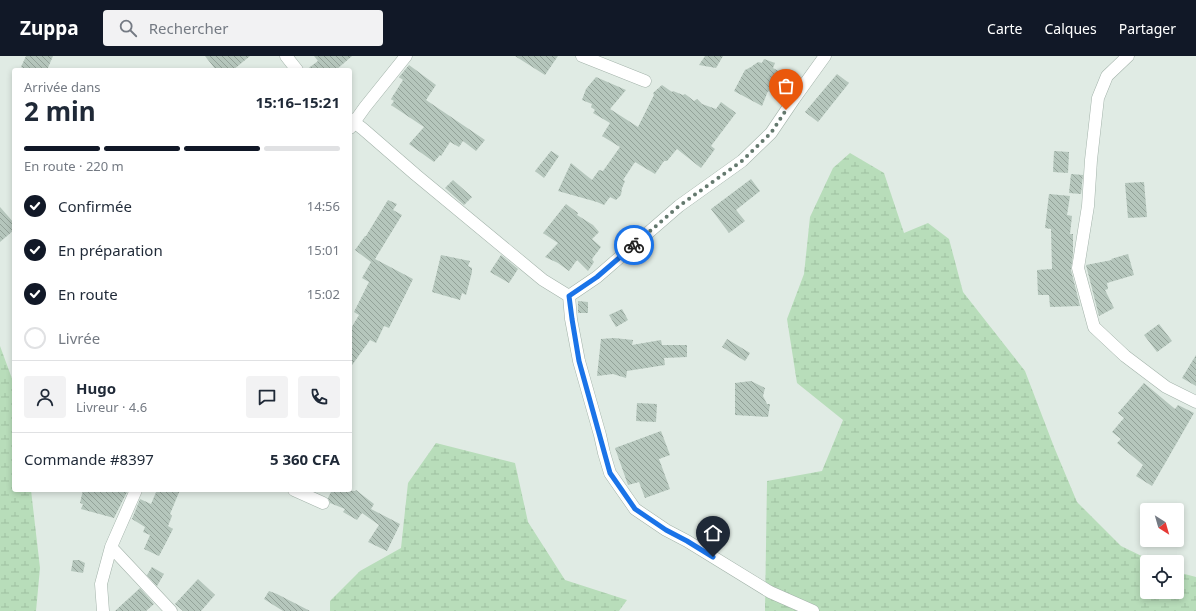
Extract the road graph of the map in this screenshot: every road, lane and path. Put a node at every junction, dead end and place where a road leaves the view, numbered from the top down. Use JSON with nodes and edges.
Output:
{"nodes":[{"id":1,"x":286,"y":56,"type":"edge"},
{"id":2,"x":406,"y":56,"type":"edge"},
{"id":3,"x":582,"y":56,"type":"edge"},
{"id":4,"x":826,"y":56,"type":"edge"},
{"id":5,"x":1128,"y":56,"type":"edge"},
{"id":6,"x":295,"y":68,"type":"edge"},
{"id":7,"x":646,"y":81,"type":"dead end"},
{"id":8,"x":352,"y":123,"type":"edge"},
{"id":9,"x":352,"y":124,"type":"edge"},
{"id":10,"x":569,"y":296,"type":"junction"},
{"id":11,"x":1196,"y":402,"type":"edge"},
{"id":12,"x":135,"y":492,"type":"edge"},
{"id":13,"x":298,"y":492,"type":"edge"},
{"id":14,"x":322,"y":503,"type":"dead end"},
{"id":15,"x":111,"y":547,"type":"junction"},
{"id":16,"x":104,"y":611,"type":"edge"},
{"id":17,"x":171,"y":611,"type":"edge"},
{"id":18,"x":813,"y":611,"type":"edge"}],
"edges":[{"from":1,"to":6,"type":"street"},
{"from":2,"to":8,"type":"street"},
{"from":3,"to":7,"type":"street"},
{"from":4,"to":10,"type":"street"},
{"from":5,"to":11,"type":"street"},
{"from":9,"to":10,"type":"street"},
{"from":10,"to":18,"type":"street"},
{"from":12,"to":15,"type":"street"},
{"from":13,"to":14,"type":"street"},
{"from":15,"to":16,"type":"street"},
{"from":15,"to":17,"type":"street"}]}
